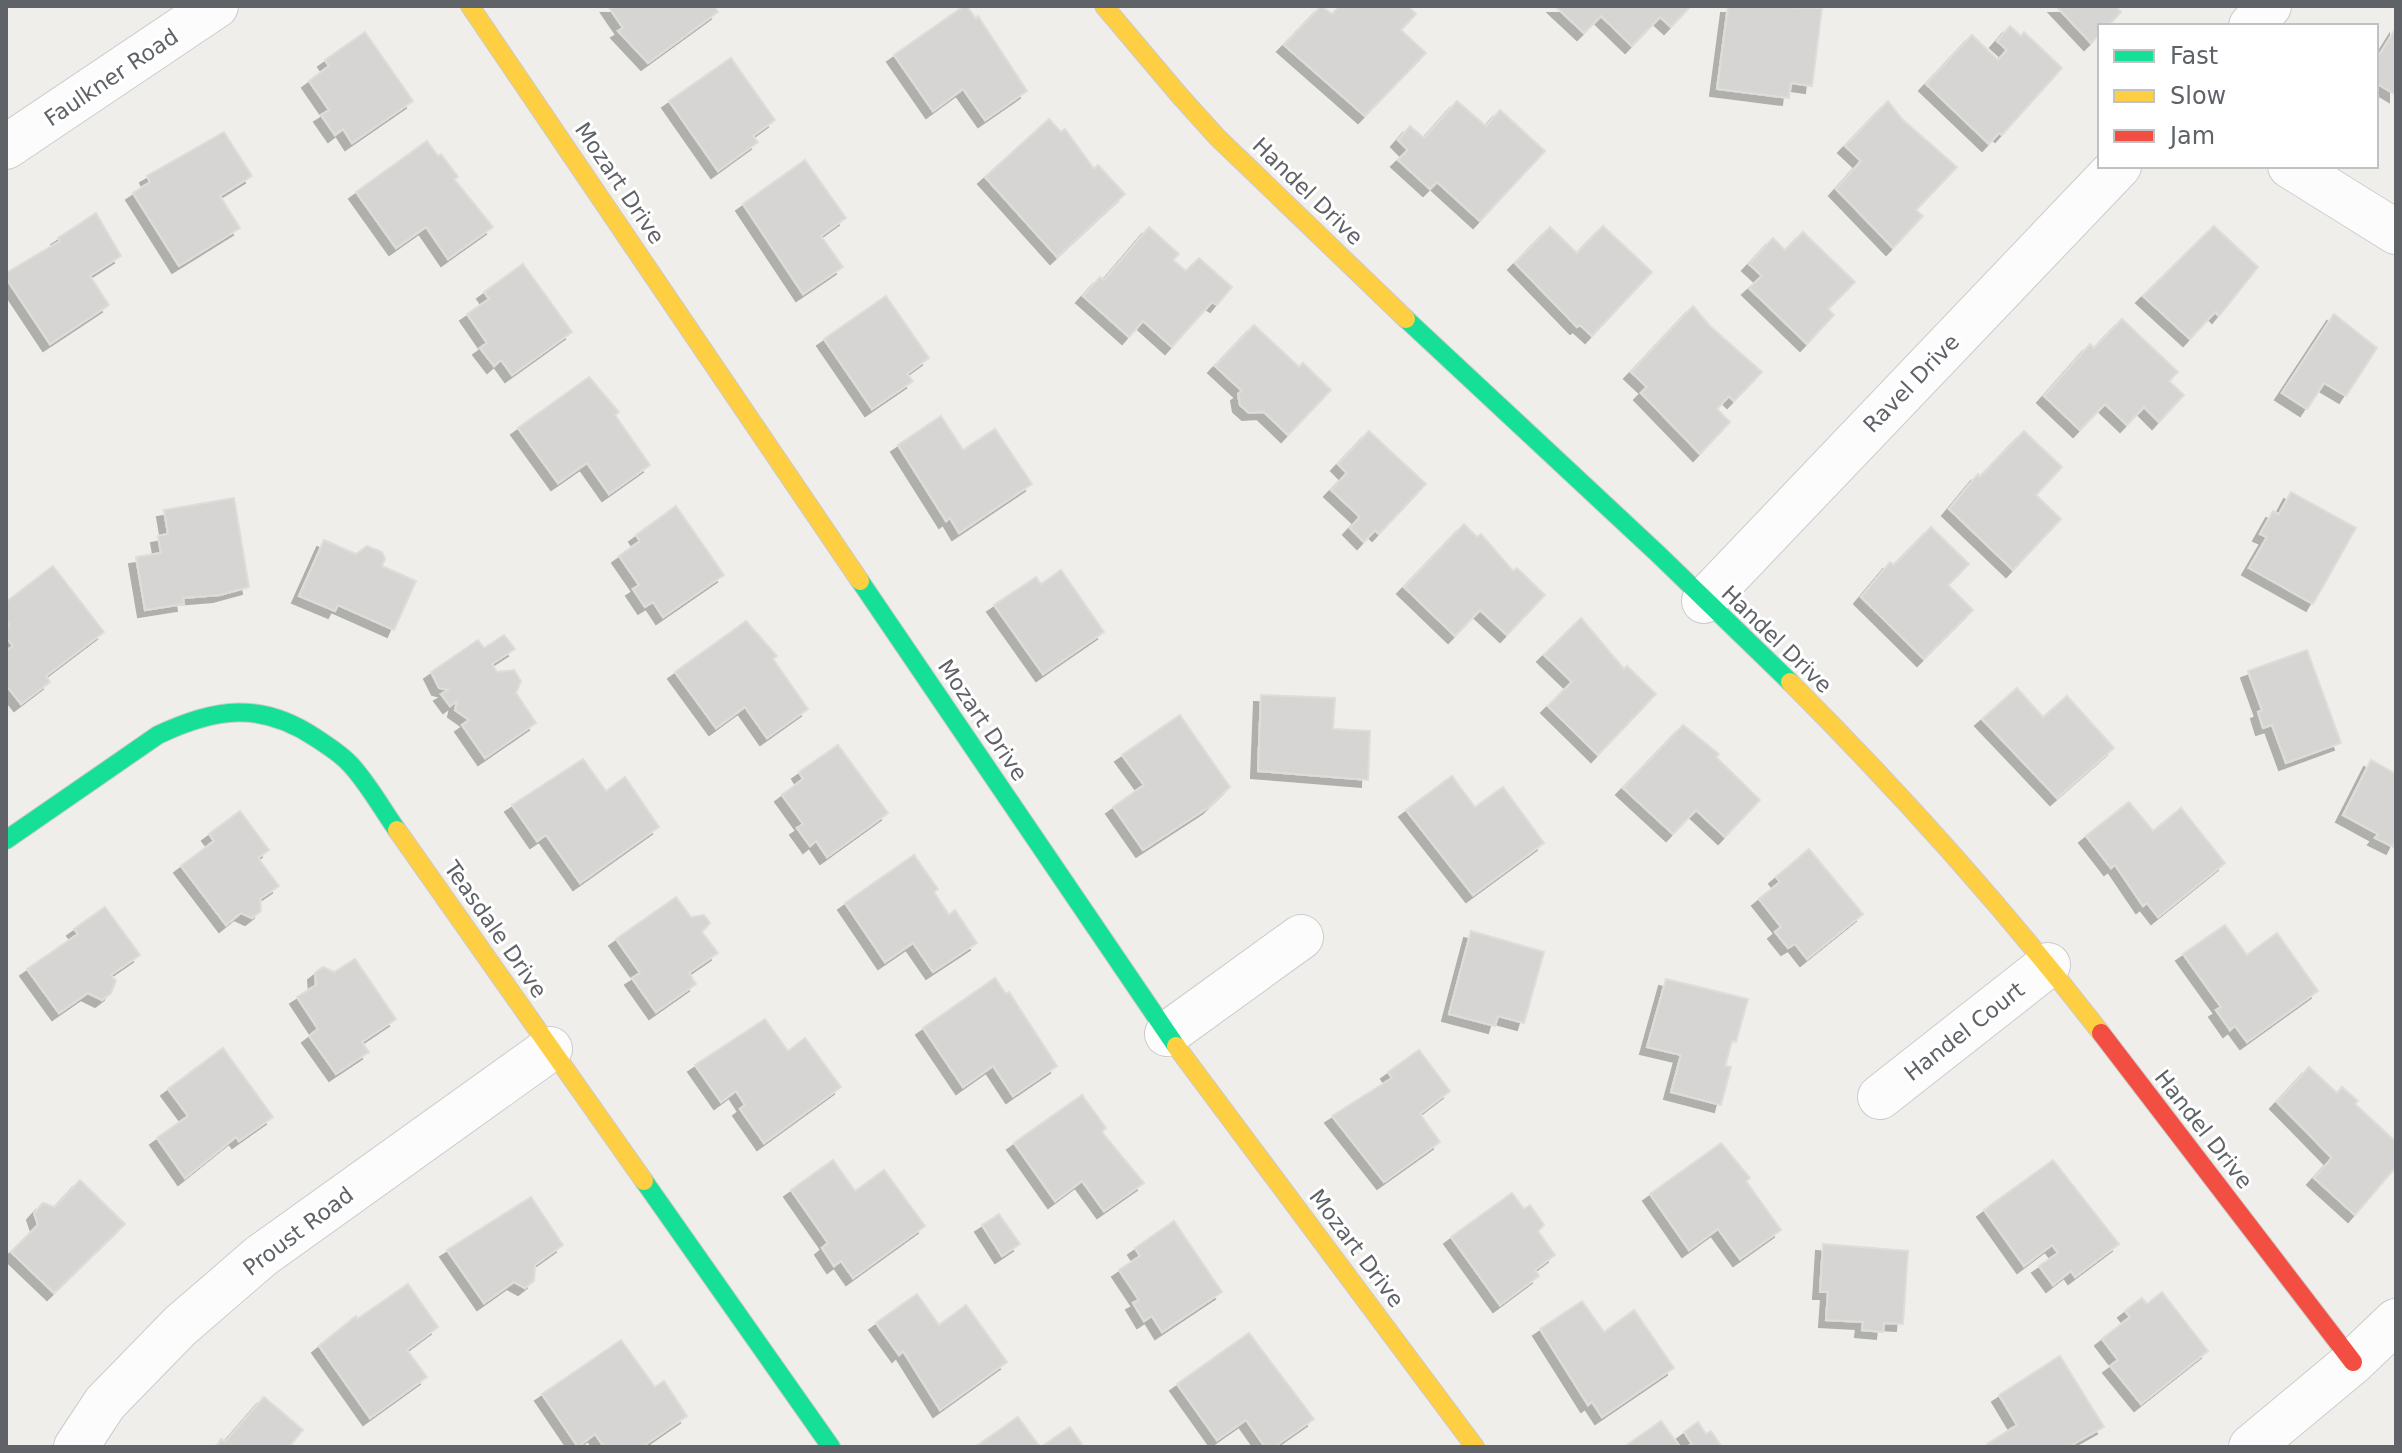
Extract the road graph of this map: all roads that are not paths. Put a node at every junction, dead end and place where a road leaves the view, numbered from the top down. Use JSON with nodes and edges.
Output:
{"nodes":[{"id":1,"x":216,"y":6,"type":"edge"},
{"id":2,"x":470,"y":6,"type":"edge"},
{"id":3,"x":1104,"y":6,"type":"edge"},
{"id":4,"x":2269,"y":6,"type":"edge"},
{"id":5,"x":2253,"y":24,"type":"edge"},
{"id":6,"x":6,"y":147,"type":"edge"},
{"id":7,"x":2117,"y":168,"type":"edge"},
{"id":8,"x":2293,"y":168,"type":"edge"},
{"id":9,"x":2396,"y":232,"type":"edge"},
{"id":10,"x":1704,"y":601,"type":"junction"},
{"id":11,"x":6,"y":840,"type":"edge"},
{"id":12,"x":1301,"y":937,"type":"dead end"},
{"id":13,"x":2048,"y":965,"type":"junction"},
{"id":14,"x":1167,"y":1034,"type":"junction"},
{"id":15,"x":550,"y":1049,"type":"junction"},
{"id":16,"x":1880,"y":1097,"type":"dead end"},
{"id":17,"x":2396,"y":1321,"type":"edge"},
{"id":18,"x":2353,"y":1362,"type":"junction"},
{"id":19,"x":76,"y":1447,"type":"edge"},
{"id":20,"x":831,"y":1447,"type":"edge"},
{"id":21,"x":1475,"y":1447,"type":"edge"},
{"id":22,"x":2251,"y":1447,"type":"edge"}],
"edges":[{"from":1,"to":6,"type":"street","name":"Faulkner Road"},
{"from":2,"to":14,"type":"street","name":"Mozart Drive"},
{"from":3,"to":10,"type":"street","name":"Handel Drive"},
{"from":4,"to":5,"type":"street"},
{"from":7,"to":10,"type":"street","name":"Ravel Drive"},
{"from":8,"to":9,"type":"street"},
{"from":10,"to":13,"type":"street","name":"Handel Drive"},
{"from":11,"to":15,"type":"street","name":"Teasdale Drive"},
{"from":12,"to":14,"type":"street"},
{"from":13,"to":16,"type":"street","name":"Handel Court"},
{"from":13,"to":18,"type":"street","name":"Handel Drive"},
{"from":14,"to":21,"type":"street","name":"Mozart Drive"},
{"from":15,"to":19,"type":"street","name":"Proust Road"},
{"from":15,"to":20,"type":"street","name":"Teasdale Drive"},
{"from":17,"to":18,"type":"street"},
{"from":18,"to":22,"type":"street"}]}
